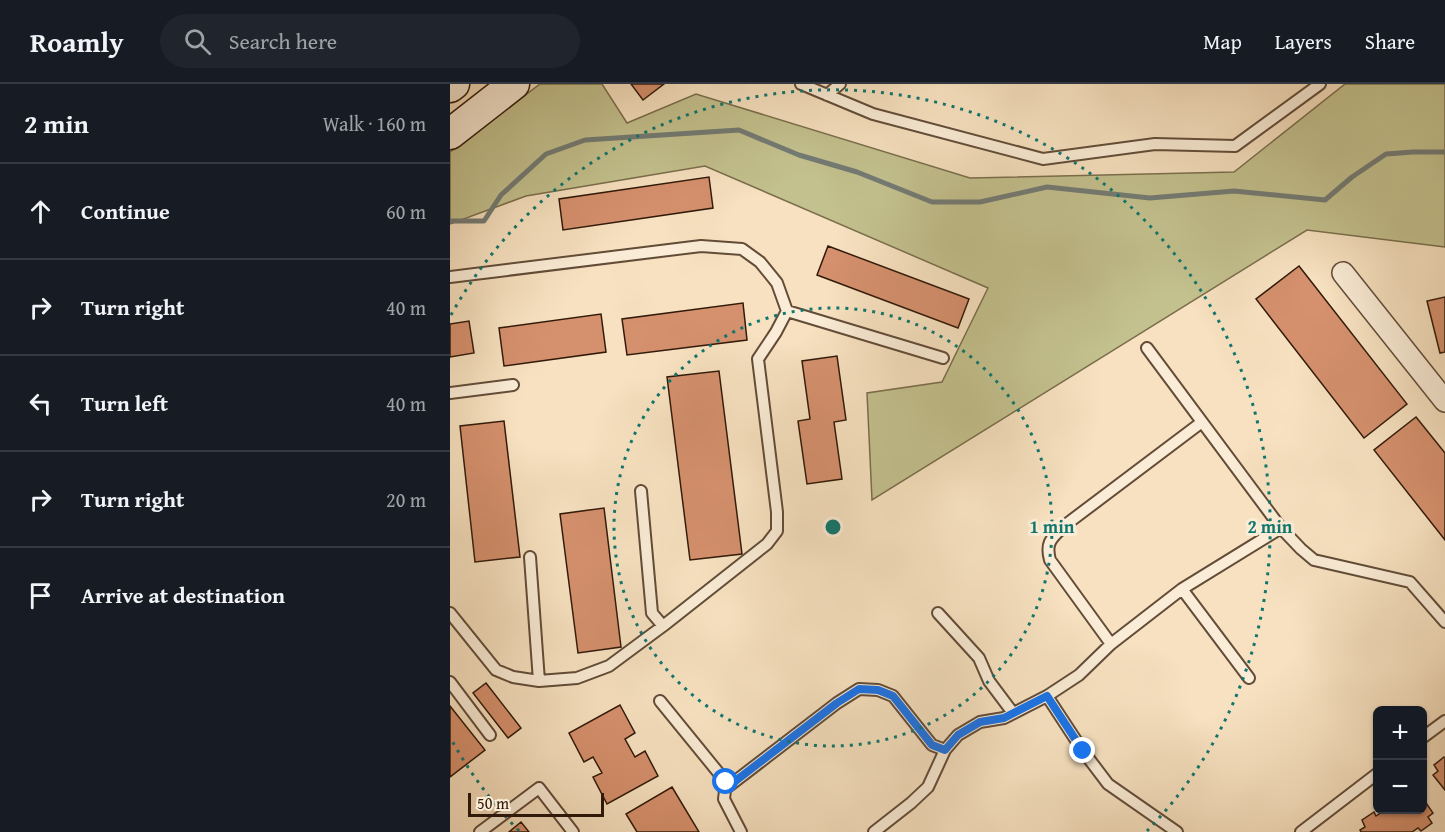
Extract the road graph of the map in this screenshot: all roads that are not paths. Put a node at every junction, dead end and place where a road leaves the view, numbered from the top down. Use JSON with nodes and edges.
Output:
{"nodes":[{"id":1,"x":454,"y":84,"type":"edge"},
{"id":2,"x":801,"y":84,"type":"edge"},
{"id":3,"x":840,"y":84,"type":"edge"},
{"id":4,"x":1320,"y":84,"type":"edge"},
{"id":5,"x":450,"y":87,"type":"edge"},
{"id":6,"x":499,"y":88,"type":"edge"},
{"id":7,"x":827,"y":95,"type":"junction"},
{"id":8,"x":450,"y":134,"type":"edge"},
{"id":9,"x":1343,"y":273,"type":"dead end"},
{"id":10,"x":450,"y":277,"type":"edge"},
{"id":11,"x":787,"y":311,"type":"junction"},
{"id":12,"x":1147,"y":348,"type":"dead end"},
{"id":13,"x":943,"y":358,"type":"dead end"},
{"id":14,"x":1437,"y":377,"type":"edge"},
{"id":15,"x":513,"y":385,"type":"dead end"},
{"id":16,"x":450,"y":393,"type":"edge"},
{"id":17,"x":1445,"y":401,"type":"edge"},
{"id":18,"x":1202,"y":422,"type":"junction"},
{"id":19,"x":641,"y":491,"type":"dead end"},
{"id":20,"x":1281,"y":528,"type":"junction"},
{"id":21,"x":530,"y":557,"type":"dead end"},
{"id":22,"x":1182,"y":589,"type":"junction"},
{"id":23,"x":450,"y":613,"type":"edge"},
{"id":24,"x":939,"y":613,"type":"dead end"},
{"id":25,"x":1445,"y":622,"type":"edge"},
{"id":26,"x":663,"y":626,"type":"junction"},
{"id":27,"x":1111,"y":644,"type":"junction"},
{"id":28,"x":1249,"y":678,"type":"dead end"},
{"id":29,"x":538,"y":681,"type":"junction"},
{"id":30,"x":450,"y":682,"type":"edge"},
{"id":31,"x":1047,"y":696,"type":"junction"},
{"id":32,"x":660,"y":701,"type":"dead end"},
{"id":33,"x":1013,"y":713,"type":"junction"},
{"id":34,"x":1445,"y":721,"type":"edge"},
{"id":35,"x":1427,"y":734,"type":"edge"},
{"id":36,"x":490,"y":735,"type":"dead end"},
{"id":37,"x":945,"y":750,"type":"junction"},
{"id":38,"x":1373,"y":776,"type":"edge"},
{"id":39,"x":725,"y":789,"type":"junction"},
{"id":40,"x":480,"y":832,"type":"edge"},
{"id":41,"x":573,"y":832,"type":"edge"},
{"id":42,"x":741,"y":832,"type":"edge"},
{"id":43,"x":874,"y":832,"type":"edge"},
{"id":44,"x":1177,"y":832,"type":"edge"},
{"id":45,"x":1301,"y":832,"type":"edge"}],
"edges":[{"from":1,"to":5,"type":"street"},
{"from":2,"to":7,"type":"lane"},
{"from":3,"to":7,"type":"lane"},
{"from":4,"to":7,"type":"lane"},
{"from":6,"to":8,"type":"street"},
{"from":9,"to":14,"type":"street"},
{"from":10,"to":11,"type":"lane"},
{"from":11,"to":13,"type":"lane"},
{"from":11,"to":26,"type":"lane"},
{"from":12,"to":18,"type":"lane"},
{"from":14,"to":17,"type":"street"},
{"from":15,"to":16,"type":"lane"},
{"from":18,"to":20,"type":"lane"},
{"from":18,"to":27,"type":"lane"},
{"from":19,"to":26,"type":"lane"},
{"from":20,"to":22,"type":"lane"},
{"from":20,"to":25,"type":"lane"},
{"from":21,"to":29,"type":"lane"},
{"from":22,"to":27,"type":"lane"},
{"from":22,"to":28,"type":"lane"},
{"from":23,"to":29,"type":"lane"},
{"from":24,"to":33,"type":"lane"},
{"from":26,"to":29,"type":"lane"},
{"from":27,"to":31,"type":"lane"},
{"from":30,"to":36,"type":"lane"},
{"from":31,"to":33,"type":"lane"},
{"from":31,"to":44,"type":"lane"},
{"from":32,"to":39,"type":"lane"},
{"from":33,"to":37,"type":"lane"},
{"from":34,"to":35,"type":"lane"},
{"from":37,"to":39,"type":"lane"},
{"from":37,"to":43,"type":"lane"},
{"from":38,"to":45,"type":"lane"},
{"from":39,"to":42,"type":"lane"},
{"from":40,"to":41,"type":"lane"}]}
